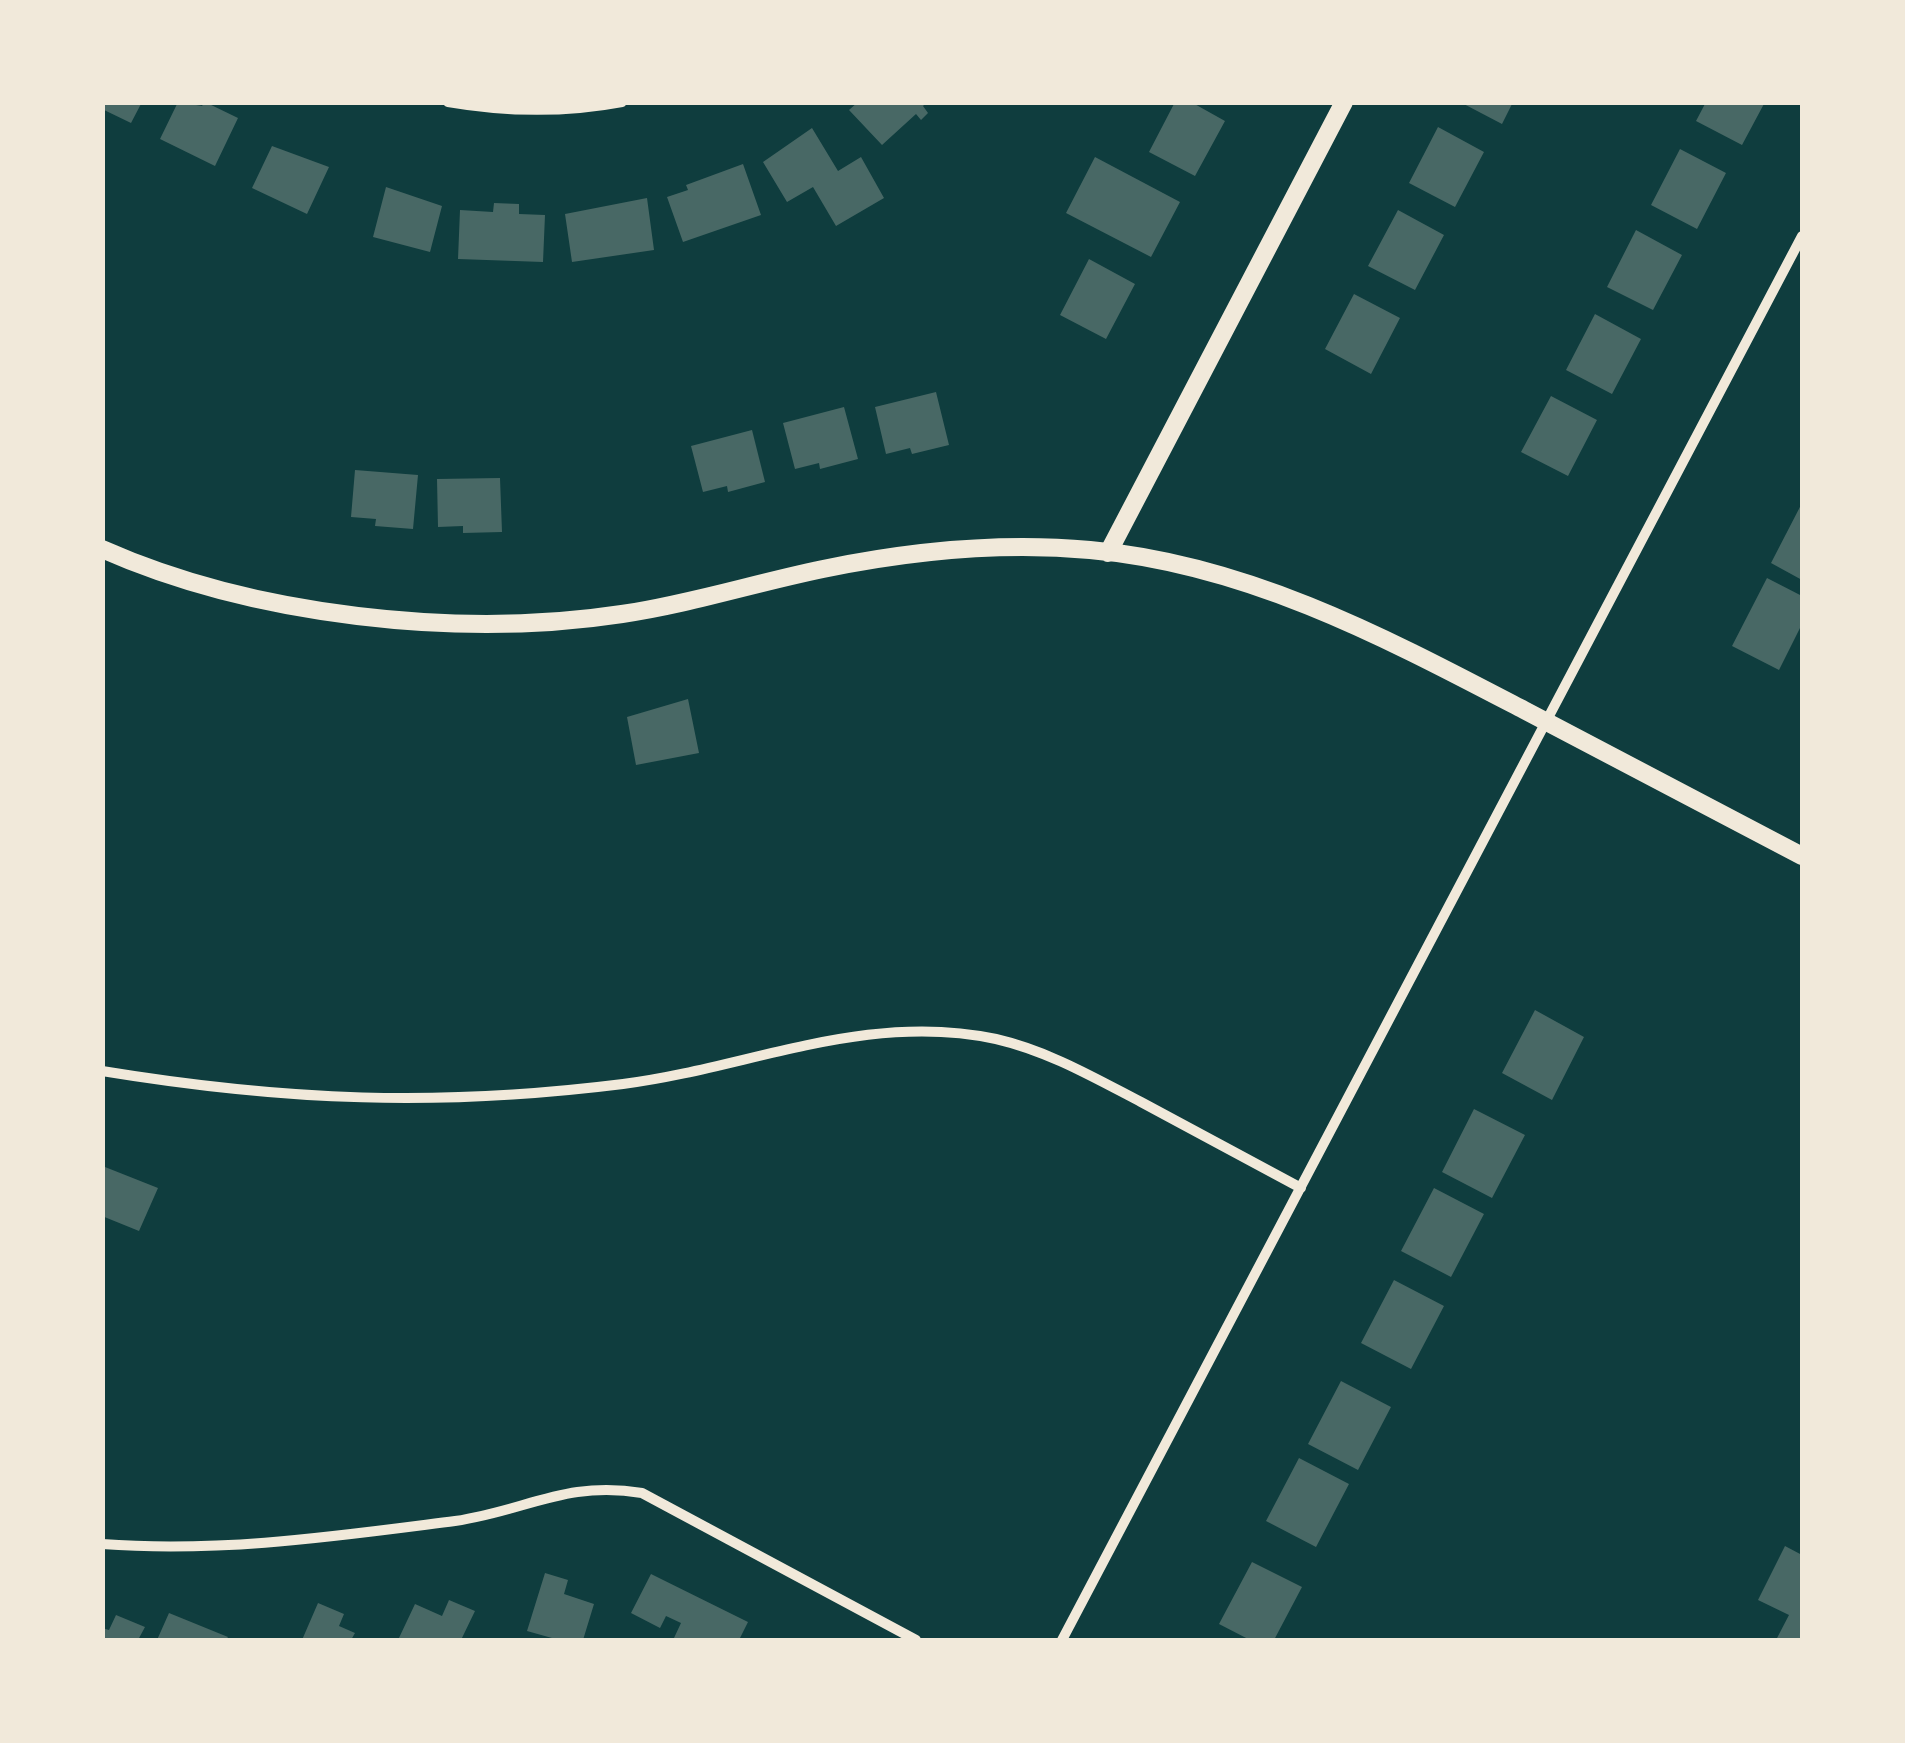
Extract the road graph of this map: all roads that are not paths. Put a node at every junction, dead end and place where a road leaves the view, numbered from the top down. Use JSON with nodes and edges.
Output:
{"nodes":[{"id":1,"x":448,"y":102,"type":"edge"},
{"id":2,"x":622,"y":102,"type":"edge"},
{"id":3,"x":1344,"y":102,"type":"edge"},
{"id":4,"x":1802,"y":236,"type":"edge"},
{"id":5,"x":102,"y":549,"type":"edge"},
{"id":6,"x":1108,"y":553,"type":"junction"},
{"id":7,"x":1546,"y":722,"type":"junction"},
{"id":8,"x":1802,"y":856,"type":"edge"},
{"id":9,"x":102,"y":1071,"type":"edge"},
{"id":10,"x":1302,"y":1188,"type":"junction"},
{"id":11,"x":102,"y":1544,"type":"edge"},
{"id":12,"x":916,"y":1640,"type":"edge"},
{"id":13,"x":1062,"y":1640,"type":"edge"}],
"edges":[{"from":1,"to":2,"type":"street"},
{"from":3,"to":6,"type":"street"},
{"from":4,"to":7,"type":"street"},
{"from":5,"to":6,"type":"street"},
{"from":6,"to":7,"type":"street"},
{"from":7,"to":8,"type":"street"},
{"from":7,"to":10,"type":"street"},
{"from":9,"to":10,"type":"street"},
{"from":10,"to":13,"type":"street"},
{"from":11,"to":12,"type":"street"}]}
